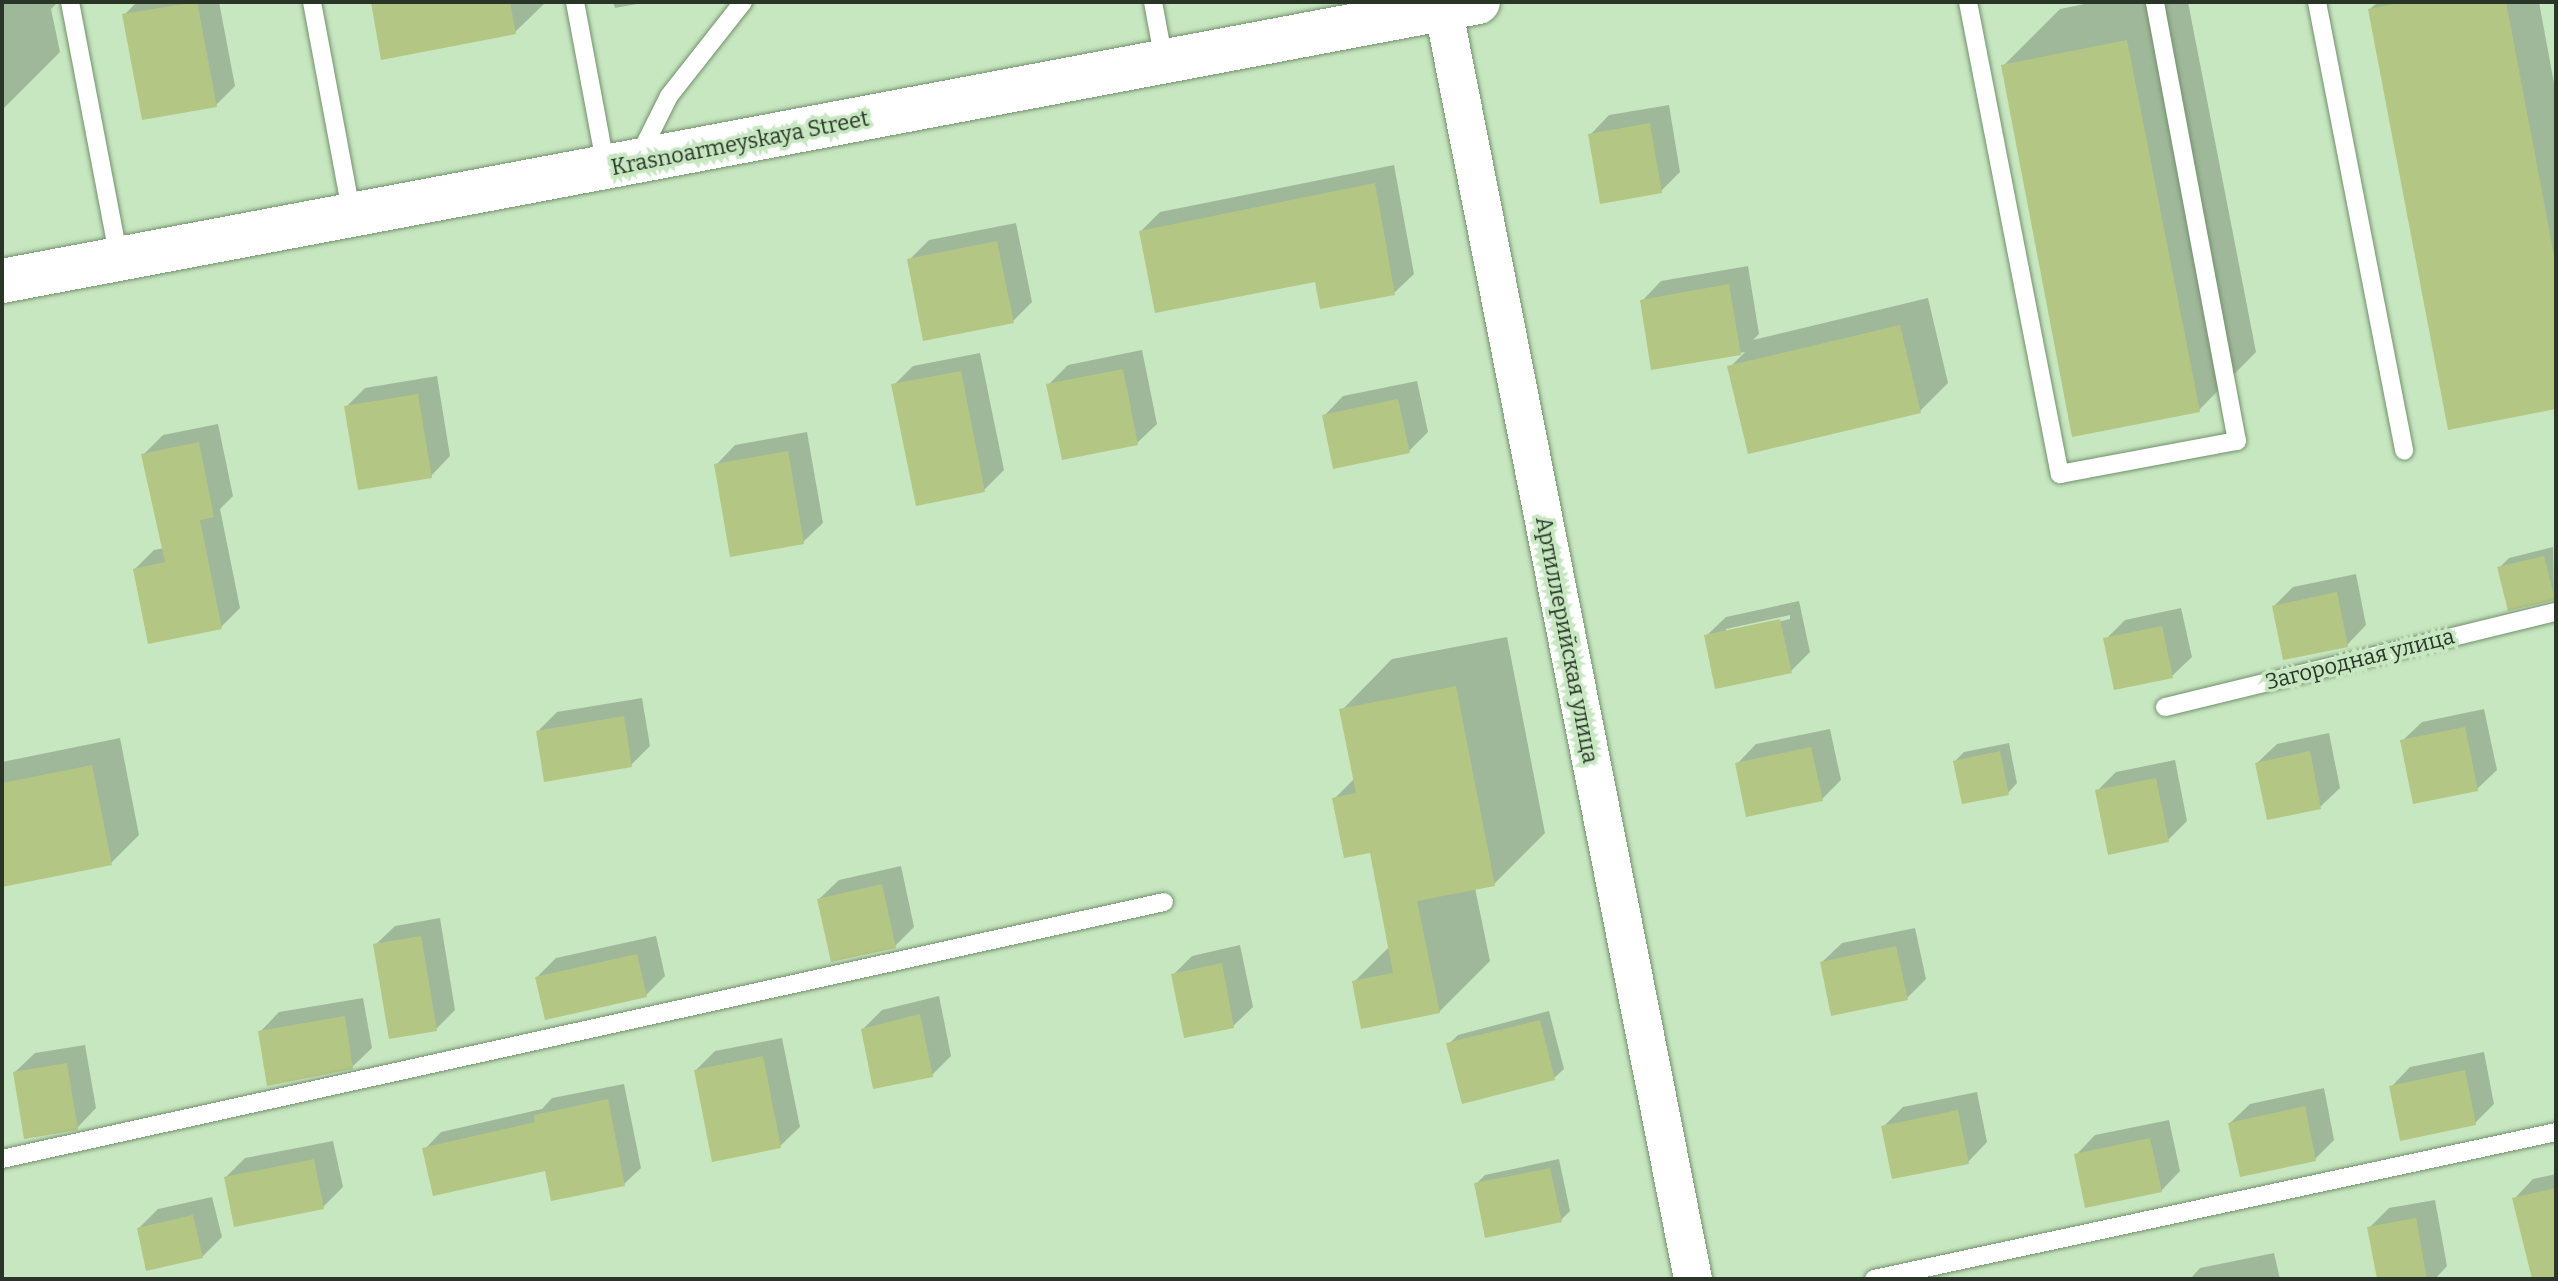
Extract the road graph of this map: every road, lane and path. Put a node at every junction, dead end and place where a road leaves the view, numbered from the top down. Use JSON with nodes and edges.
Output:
{"nodes":[{"id":1,"x":70,"y":2,"type":"edge"},
{"id":2,"x":312,"y":2,"type":"edge"},
{"id":3,"x":575,"y":2,"type":"edge"},
{"id":4,"x":743,"y":2,"type":"edge"},
{"id":5,"x":1153,"y":2,"type":"edge"},
{"id":6,"x":1968,"y":2,"type":"edge"},
{"id":7,"x":2155,"y":2,"type":"edge"},
{"id":8,"x":2317,"y":2,"type":"edge"},
{"id":9,"x":1454,"y":4,"type":"edge"},
{"id":10,"x":1164,"y":61,"type":"junction"},
{"id":11,"x":621,"y":166,"type":"junction"},
{"id":12,"x":353,"y":216,"type":"junction"},
{"id":13,"x":119,"y":259,"type":"junction"},
{"id":14,"x":2,"y":281,"type":"edge"},
{"id":15,"x":2404,"y":451,"type":"dead end"},
{"id":16,"x":2556,"y":612,"type":"edge"},
{"id":17,"x":2165,"y":707,"type":"dead end"},
{"id":18,"x":1164,"y":902,"type":"dead end"},
{"id":19,"x":2556,"y":1132,"type":"edge"},
{"id":20,"x":2,"y":1159,"type":"edge"},
{"id":21,"x":1693,"y":1279,"type":"edge"},
{"id":22,"x":1874,"y":1279,"type":"edge"}],
"edges":[{"from":1,"to":13,"type":"lane"},
{"from":2,"to":12,"type":"lane"},
{"from":3,"to":11,"type":"lane"},
{"from":4,"to":11,"type":"lane"},
{"from":5,"to":10,"type":"lane"},
{"from":6,"to":7,"type":"lane"},
{"from":8,"to":15,"type":"lane"},
{"from":9,"to":10,"type":"main road","name":"Krasnoarmeyskaya Street"},
{"from":9,"to":21,"type":"street","name":"Артиллерийская улица"},
{"from":10,"to":11,"type":"main road","name":"Krasnoarmeyskaya Street"},
{"from":11,"to":12,"type":"main road","name":"Krasnoarmeyskaya Street"},
{"from":12,"to":13,"type":"main road","name":"Krasnoarmeyskaya Street"},
{"from":13,"to":14,"type":"main road","name":"Krasnoarmeyskaya Street"},
{"from":16,"to":17,"type":"lane","name":"Загородная улица"},
{"from":18,"to":20,"type":"lane"},
{"from":19,"to":22,"type":"lane"}]}
